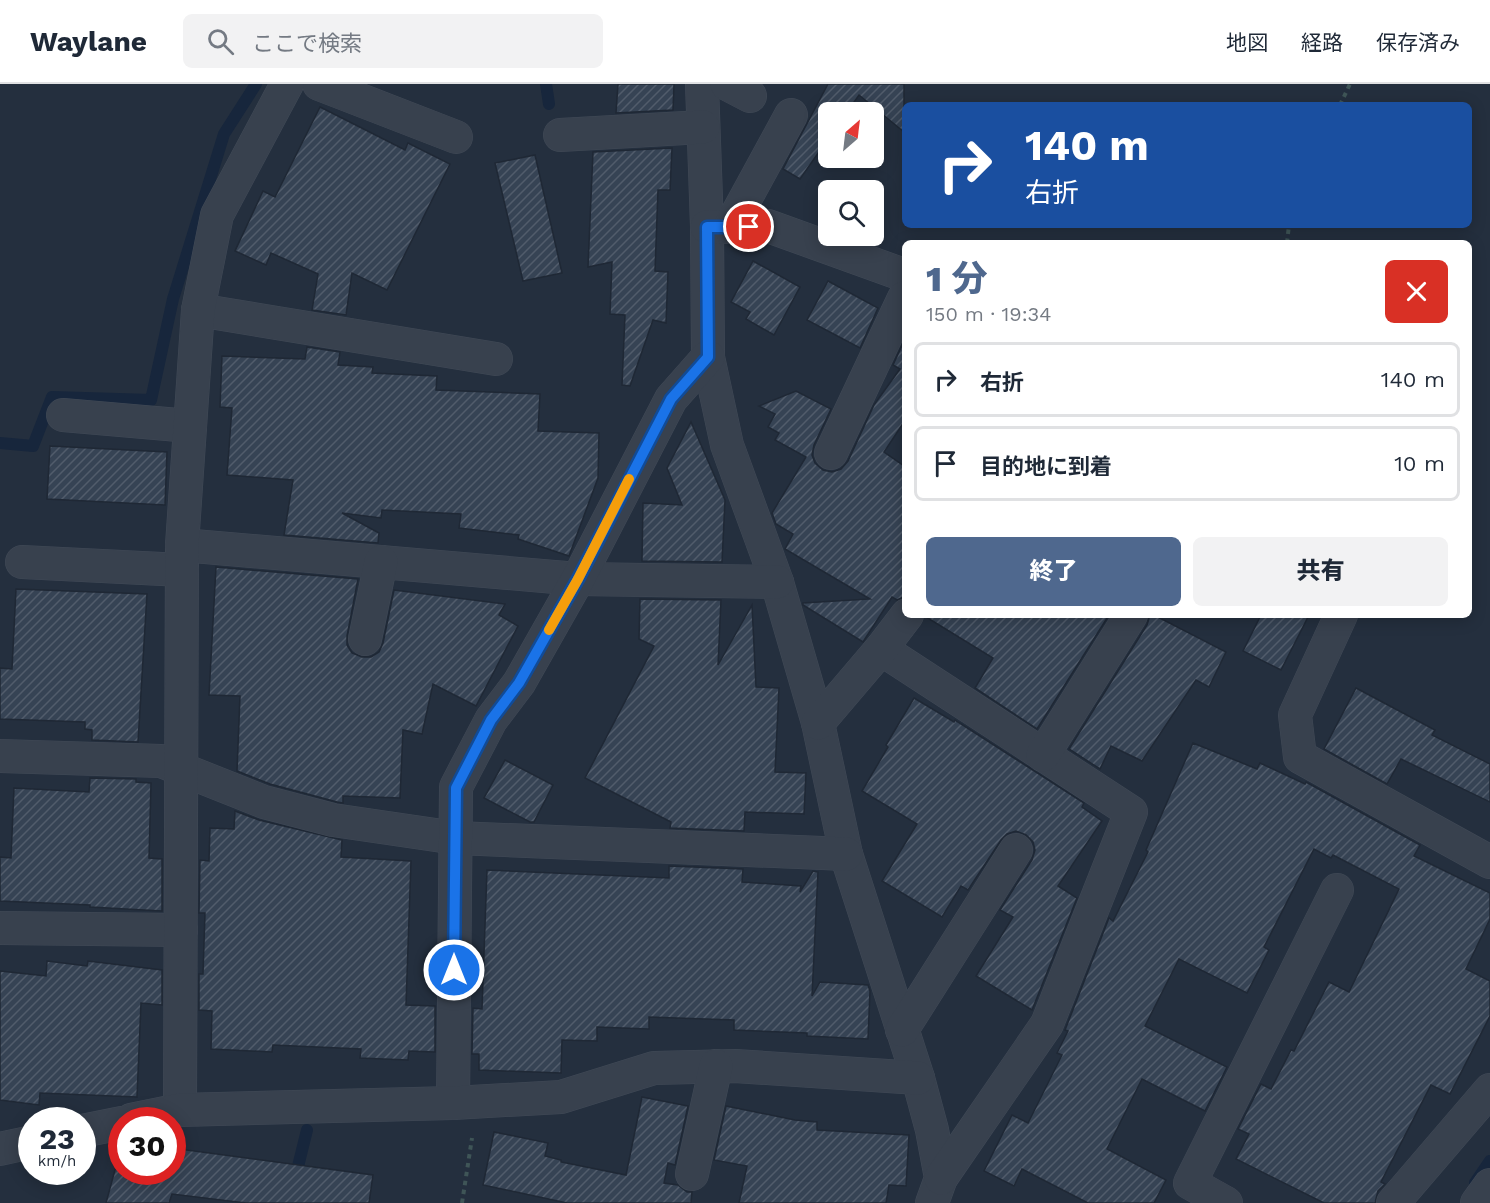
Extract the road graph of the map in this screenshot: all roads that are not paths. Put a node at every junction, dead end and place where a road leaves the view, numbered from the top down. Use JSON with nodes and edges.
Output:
{"nodes":[{"id":1,"x":287,"y":84,"type":"edge"},
{"id":2,"x":319,"y":84,"type":"edge"},
{"id":3,"x":702,"y":84,"type":"edge"},
{"id":4,"x":791,"y":115,"type":"dead end"},
{"id":5,"x":704,"y":127,"type":"junction"},
{"id":6,"x":560,"y":135,"type":"dead end"},
{"id":7,"x":456,"y":137,"type":"dead end"},
{"id":8,"x":718,"y":227,"type":"junction"},
{"id":9,"x":902,"y":274,"type":"edge"},
{"id":10,"x":902,"y":302,"type":"edge"},
{"id":11,"x":198,"y":310,"type":"junction"},
{"id":12,"x":708,"y":357,"type":"junction"},
{"id":13,"x":496,"y":359,"type":"dead end"},
{"id":14,"x":63,"y":415,"type":"dead end"},
{"id":15,"x":190,"y":426,"type":"junction"},
{"id":16,"x":831,"y":453,"type":"dead end"},
{"id":17,"x":182,"y":557,"type":"junction"},
{"id":18,"x":22,"y":562,"type":"dead end"},
{"id":19,"x":381,"y":562,"type":"junction"},
{"id":20,"x":578,"y":579,"type":"junction"},
{"id":21,"x":777,"y":582,"type":"junction"},
{"id":22,"x":905,"y":618,"type":"edge"},
{"id":23,"x":1129,"y":618,"type":"edge"},
{"id":24,"x":1340,"y":618,"type":"edge"},
{"id":25,"x":365,"y":639,"type":"dead end"},
{"id":26,"x":881,"y":650,"type":"junction"},
{"id":27,"x":818,"y":723,"type":"junction"},
{"id":28,"x":1044,"y":755,"type":"junction"},
{"id":29,"x":0,"y":756,"type":"edge"},
{"id":30,"x":182,"y":770,"type":"junction"},
{"id":31,"x":456,"y":838,"type":"junction"},
{"id":32,"x":1016,"y":850,"type":"dead end"},
{"id":33,"x":846,"y":854,"type":"junction"},
{"id":34,"x":1490,"y":862,"type":"edge"},
{"id":35,"x":1337,"y":890,"type":"dead end"},
{"id":36,"x":0,"y":928,"type":"edge"},
{"id":37,"x":181,"y":930,"type":"junction"},
{"id":38,"x":902,"y":1030,"type":"junction"},
{"id":39,"x":716,"y":1066,"type":"junction"},
{"id":40,"x":918,"y":1078,"type":"junction"},
{"id":41,"x":1490,"y":1090,"type":"edge"},
{"id":42,"x":465,"y":1102,"type":"junction"},
{"id":43,"x":180,"y":1107,"type":"edge"},
{"id":44,"x":186,"y":1110,"type":"edge"},
{"id":45,"x":18,"y":1145,"type":"edge"},
{"id":46,"x":0,"y":1149,"type":"edge"},
{"id":47,"x":692,"y":1174,"type":"dead end"},
{"id":48,"x":1490,"y":1185,"type":"edge"},
{"id":49,"x":936,"y":1190,"type":"edge"},
{"id":50,"x":1184,"y":1193,"type":"edge"},
{"id":51,"x":1226,"y":1203,"type":"edge"},
{"id":52,"x":1393,"y":1203,"type":"edge"},
{"id":53,"x":1477,"y":1203,"type":"edge"}],
"edges":[{"from":1,"to":11,"type":"street"},
{"from":2,"to":7,"type":"street"},
{"from":3,"to":5,"type":"street"},
{"from":4,"to":8,"type":"street"},
{"from":5,"to":6,"type":"street"},
{"from":5,"to":8,"type":"street"},
{"from":8,"to":9,"type":"street"},
{"from":8,"to":12,"type":"street"},
{"from":10,"to":16,"type":"street"},
{"from":11,"to":13,"type":"street"},
{"from":11,"to":15,"type":"street"},
{"from":12,"to":20,"type":"street"},
{"from":12,"to":21,"type":"street"},
{"from":14,"to":15,"type":"street"},
{"from":15,"to":17,"type":"street"},
{"from":17,"to":18,"type":"street"},
{"from":17,"to":19,"type":"street"},
{"from":17,"to":30,"type":"street"},
{"from":19,"to":20,"type":"street"},
{"from":19,"to":25,"type":"street"},
{"from":20,"to":21,"type":"street"},
{"from":20,"to":31,"type":"street"},
{"from":21,"to":27,"type":"street"},
{"from":22,"to":26,"type":"street"},
{"from":23,"to":28,"type":"street"},
{"from":24,"to":34,"type":"street"},
{"from":26,"to":27,"type":"street"},
{"from":26,"to":28,"type":"street"},
{"from":27,"to":33,"type":"street"},
{"from":28,"to":49,"type":"street"},
{"from":29,"to":30,"type":"street"},
{"from":30,"to":31,"type":"street"},
{"from":30,"to":37,"type":"street"},
{"from":31,"to":33,"type":"street"},
{"from":31,"to":42,"type":"street"},
{"from":32,"to":38,"type":"street"},
{"from":33,"to":38,"type":"street"},
{"from":35,"to":50,"type":"street"},
{"from":36,"to":37,"type":"street"},
{"from":37,"to":43,"type":"street"},
{"from":38,"to":40,"type":"street"},
{"from":39,"to":40,"type":"street"},
{"from":39,"to":42,"type":"street"},
{"from":39,"to":47,"type":"street"},
{"from":40,"to":49,"type":"street"},
{"from":41,"to":52,"type":"street"},
{"from":42,"to":44,"type":"street"},
{"from":45,"to":46,"type":"street"},
{"from":48,"to":53,"type":"street"},
{"from":50,"to":51,"type":"street"}]}
